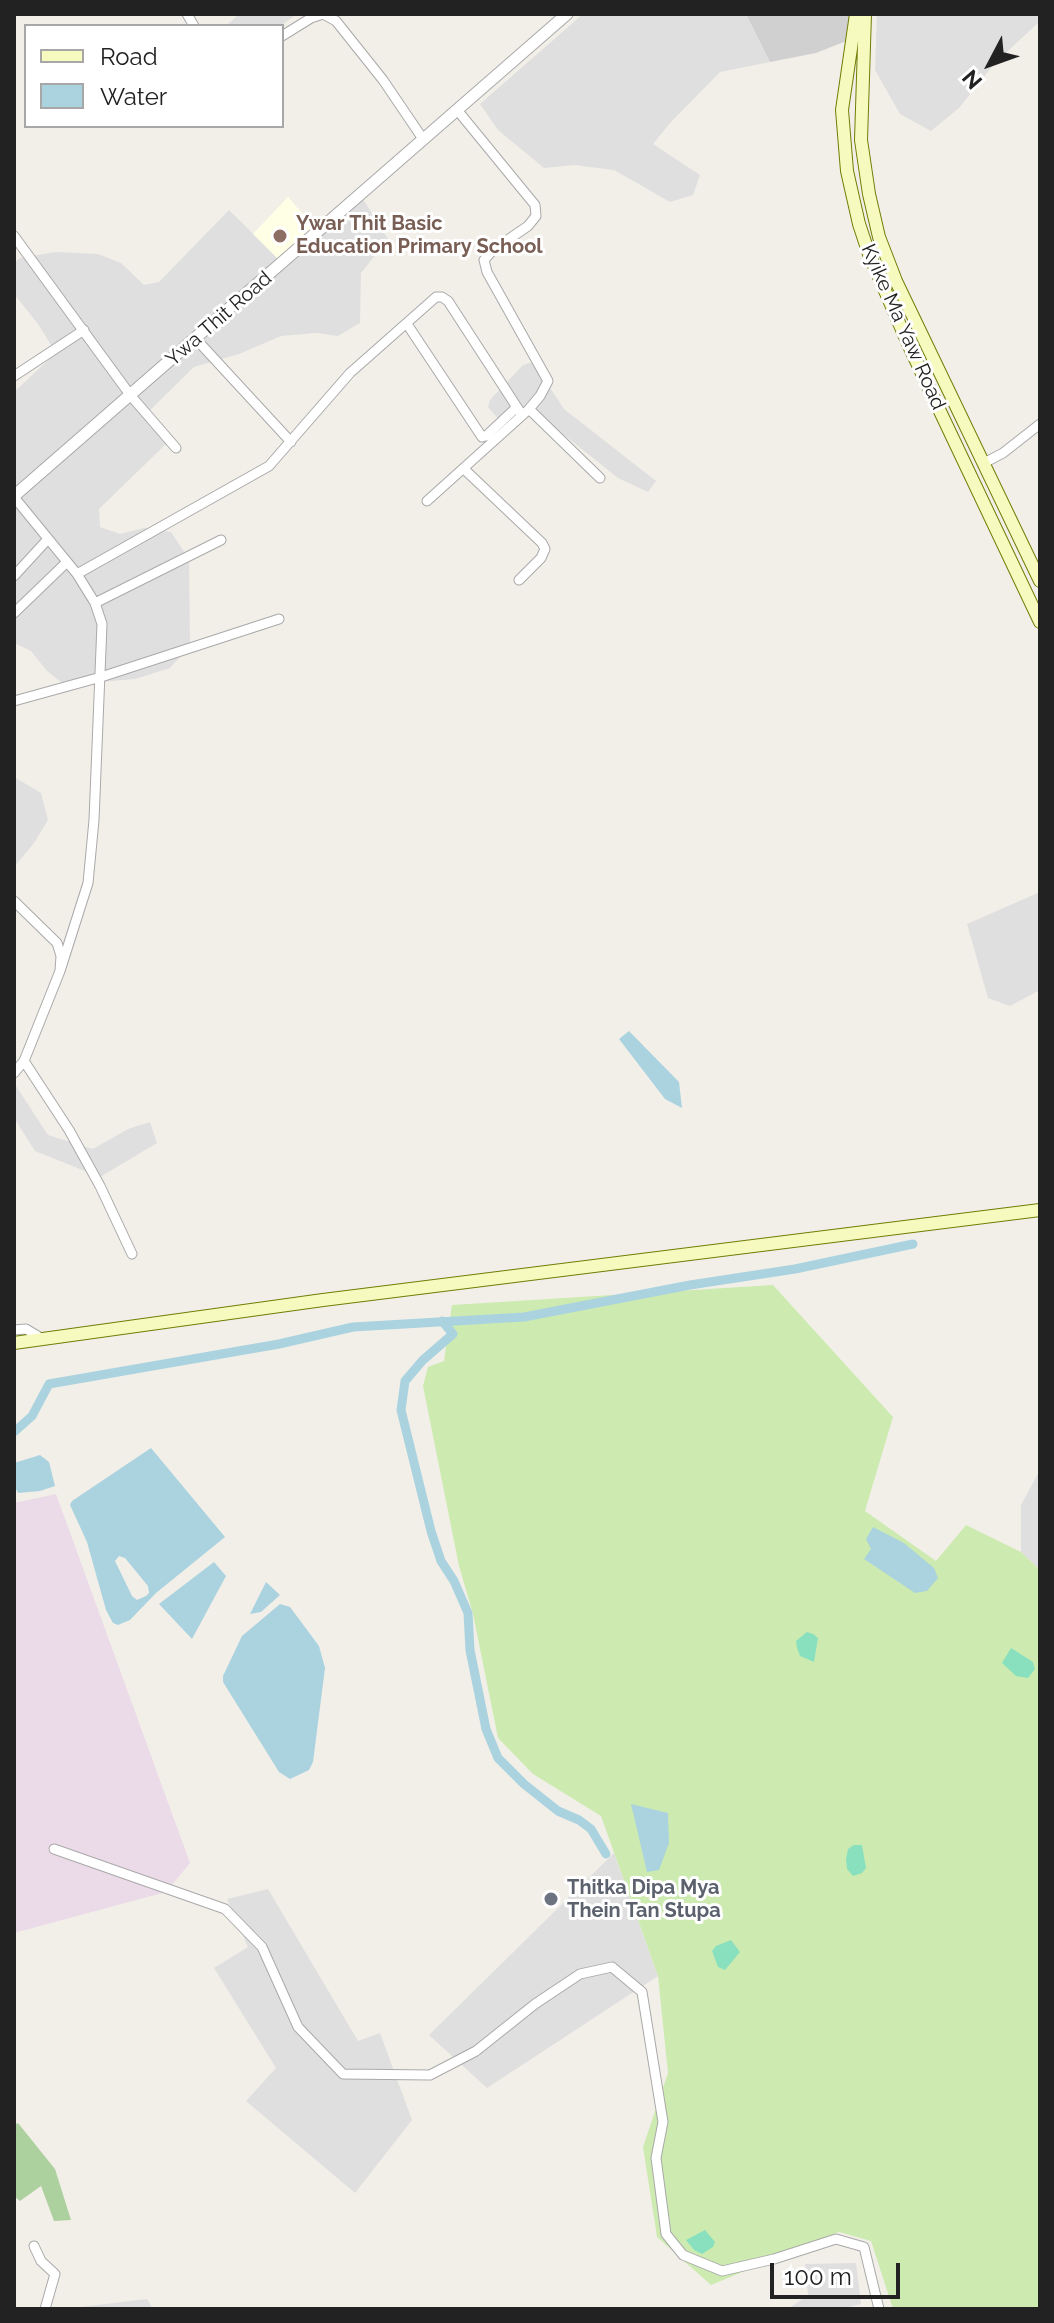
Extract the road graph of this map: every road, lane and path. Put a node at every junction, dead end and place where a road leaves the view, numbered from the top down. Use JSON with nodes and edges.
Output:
{"nodes":[{"id":1,"x":567,"y":14,"type":"edge"},
{"id":2,"x":856,"y":14,"type":"edge"},
{"id":3,"x":865,"y":14,"type":"edge"},
{"id":4,"x":284,"y":35,"type":"edge"},
{"id":5,"x":458,"y":111,"type":"junction"},
{"id":6,"x":423,"y":139,"type":"junction"},
{"id":7,"x":14,"y":236,"type":"edge"},
{"id":8,"x":407,"y":324,"type":"junction"},
{"id":9,"x":84,"y":330,"type":"junction"},
{"id":10,"x":196,"y":339,"type":"junction"},
{"id":11,"x":14,"y":362,"type":"edge"},
{"id":12,"x":17,"y":374,"type":"edge"},
{"id":13,"x":131,"y":396,"type":"junction"},
{"id":14,"x":523,"y":410,"type":"junction"},
{"id":15,"x":1040,"y":424,"type":"edge"},
{"id":16,"x":291,"y":442,"type":"junction"},
{"id":17,"x":176,"y":448,"type":"dead end"},
{"id":18,"x":984,"y":463,"type":"junction"},
{"id":19,"x":464,"y":469,"type":"junction"},
{"id":20,"x":600,"y":478,"type":"dead end"},
{"id":21,"x":14,"y":496,"type":"edge"},
{"id":22,"x":427,"y":501,"type":"dead end"},
{"id":23,"x":48,"y":539,"type":"junction"},
{"id":24,"x":221,"y":540,"type":"dead end"},
{"id":25,"x":67,"y":562,"type":"junction"},
{"id":26,"x":77,"y":574,"type":"junction"},
{"id":27,"x":14,"y":576,"type":"edge"},
{"id":28,"x":519,"y":580,"type":"dead end"},
{"id":29,"x":1040,"y":581,"type":"edge"},
{"id":30,"x":95,"y":603,"type":"junction"},
{"id":31,"x":14,"y":613,"type":"edge"},
{"id":32,"x":279,"y":619,"type":"dead end"},
{"id":33,"x":1040,"y":622,"type":"edge"},
{"id":34,"x":101,"y":677,"type":"junction"},
{"id":35,"x":14,"y":701,"type":"edge"},
{"id":36,"x":14,"y":901,"type":"edge"},
{"id":37,"x":60,"y":971,"type":"junction"},
{"id":38,"x":24,"y":1061,"type":"junction"},
{"id":39,"x":14,"y":1073,"type":"edge"},
{"id":40,"x":1040,"y":1210,"type":"edge"},
{"id":41,"x":132,"y":1254,"type":"dead end"},
{"id":42,"x":14,"y":1330,"type":"edge"},
{"id":43,"x":41,"y":1338,"type":"junction"},
{"id":44,"x":14,"y":1343,"type":"edge"},
{"id":45,"x":54,"y":1849,"type":"dead end"},
{"id":46,"x":34,"y":2246,"type":"dead end"},
{"id":47,"x":45,"y":2309,"type":"edge"},
{"id":48,"x":879,"y":2309,"type":"edge"}],
"edges":[{"from":1,"to":5,"type":"street","name":"Ywa Thit Road"},
{"from":2,"to":33,"type":"main road","name":"Kyike Ma Yaw Road"},
{"from":3,"to":18,"type":"main road","name":"Kyike Ma Yaw Road"},
{"from":4,"to":6,"type":"street"},
{"from":5,"to":6,"type":"street","name":"Ywa Thit Road"},
{"from":5,"to":14,"type":"street"},
{"from":6,"to":10,"type":"street","name":"Ywa Thit Road"},
{"from":7,"to":9,"type":"street"},
{"from":8,"to":14,"type":"street"},
{"from":8,"to":14,"type":"street"},
{"from":8,"to":16,"type":"street"},
{"from":9,"to":12,"type":"street"},
{"from":9,"to":13,"type":"street"},
{"from":10,"to":13,"type":"street","name":"Ywa Thit Road"},
{"from":10,"to":16,"type":"street"},
{"from":11,"to":12,"type":"street"},
{"from":13,"to":17,"type":"street"},
{"from":13,"to":21,"type":"street","name":"Ywa Thit Road"},
{"from":14,"to":19,"type":"street"},
{"from":14,"to":20,"type":"street"},
{"from":15,"to":18,"type":"street"},
{"from":16,"to":26,"type":"street"},
{"from":18,"to":29,"type":"main road","name":"Kyike Ma Yaw Road"},
{"from":19,"to":22,"type":"street"},
{"from":19,"to":28,"type":"street"},
{"from":21,"to":23,"type":"street","name":"Ywa Thit Road"},
{"from":23,"to":25,"type":"street","name":"Ywa Thit Road"},
{"from":23,"to":27,"type":"street"},
{"from":24,"to":30,"type":"street"},
{"from":25,"to":26,"type":"street","name":"Ywa Thit Road"},
{"from":25,"to":31,"type":"street"},
{"from":26,"to":30,"type":"street","name":"Ywa Thit Road"},
{"from":30,"to":34,"type":"street","name":"Ywa Thit Road"},
{"from":32,"to":34,"type":"street"},
{"from":34,"to":35,"type":"street"},
{"from":34,"to":37,"type":"street","name":"Ywa Thit Road"},
{"from":36,"to":37,"type":"street"},
{"from":37,"to":38,"type":"street","name":"Ywa Thit Road"},
{"from":38,"to":39,"type":"street","name":"Ywa Thit Road"},
{"from":38,"to":41,"type":"street"},
{"from":40,"to":43,"type":"main road"},
{"from":42,"to":43,"type":"street"},
{"from":43,"to":44,"type":"main road"},
{"from":45,"to":48,"type":"street"},
{"from":46,"to":47,"type":"street"}]}
